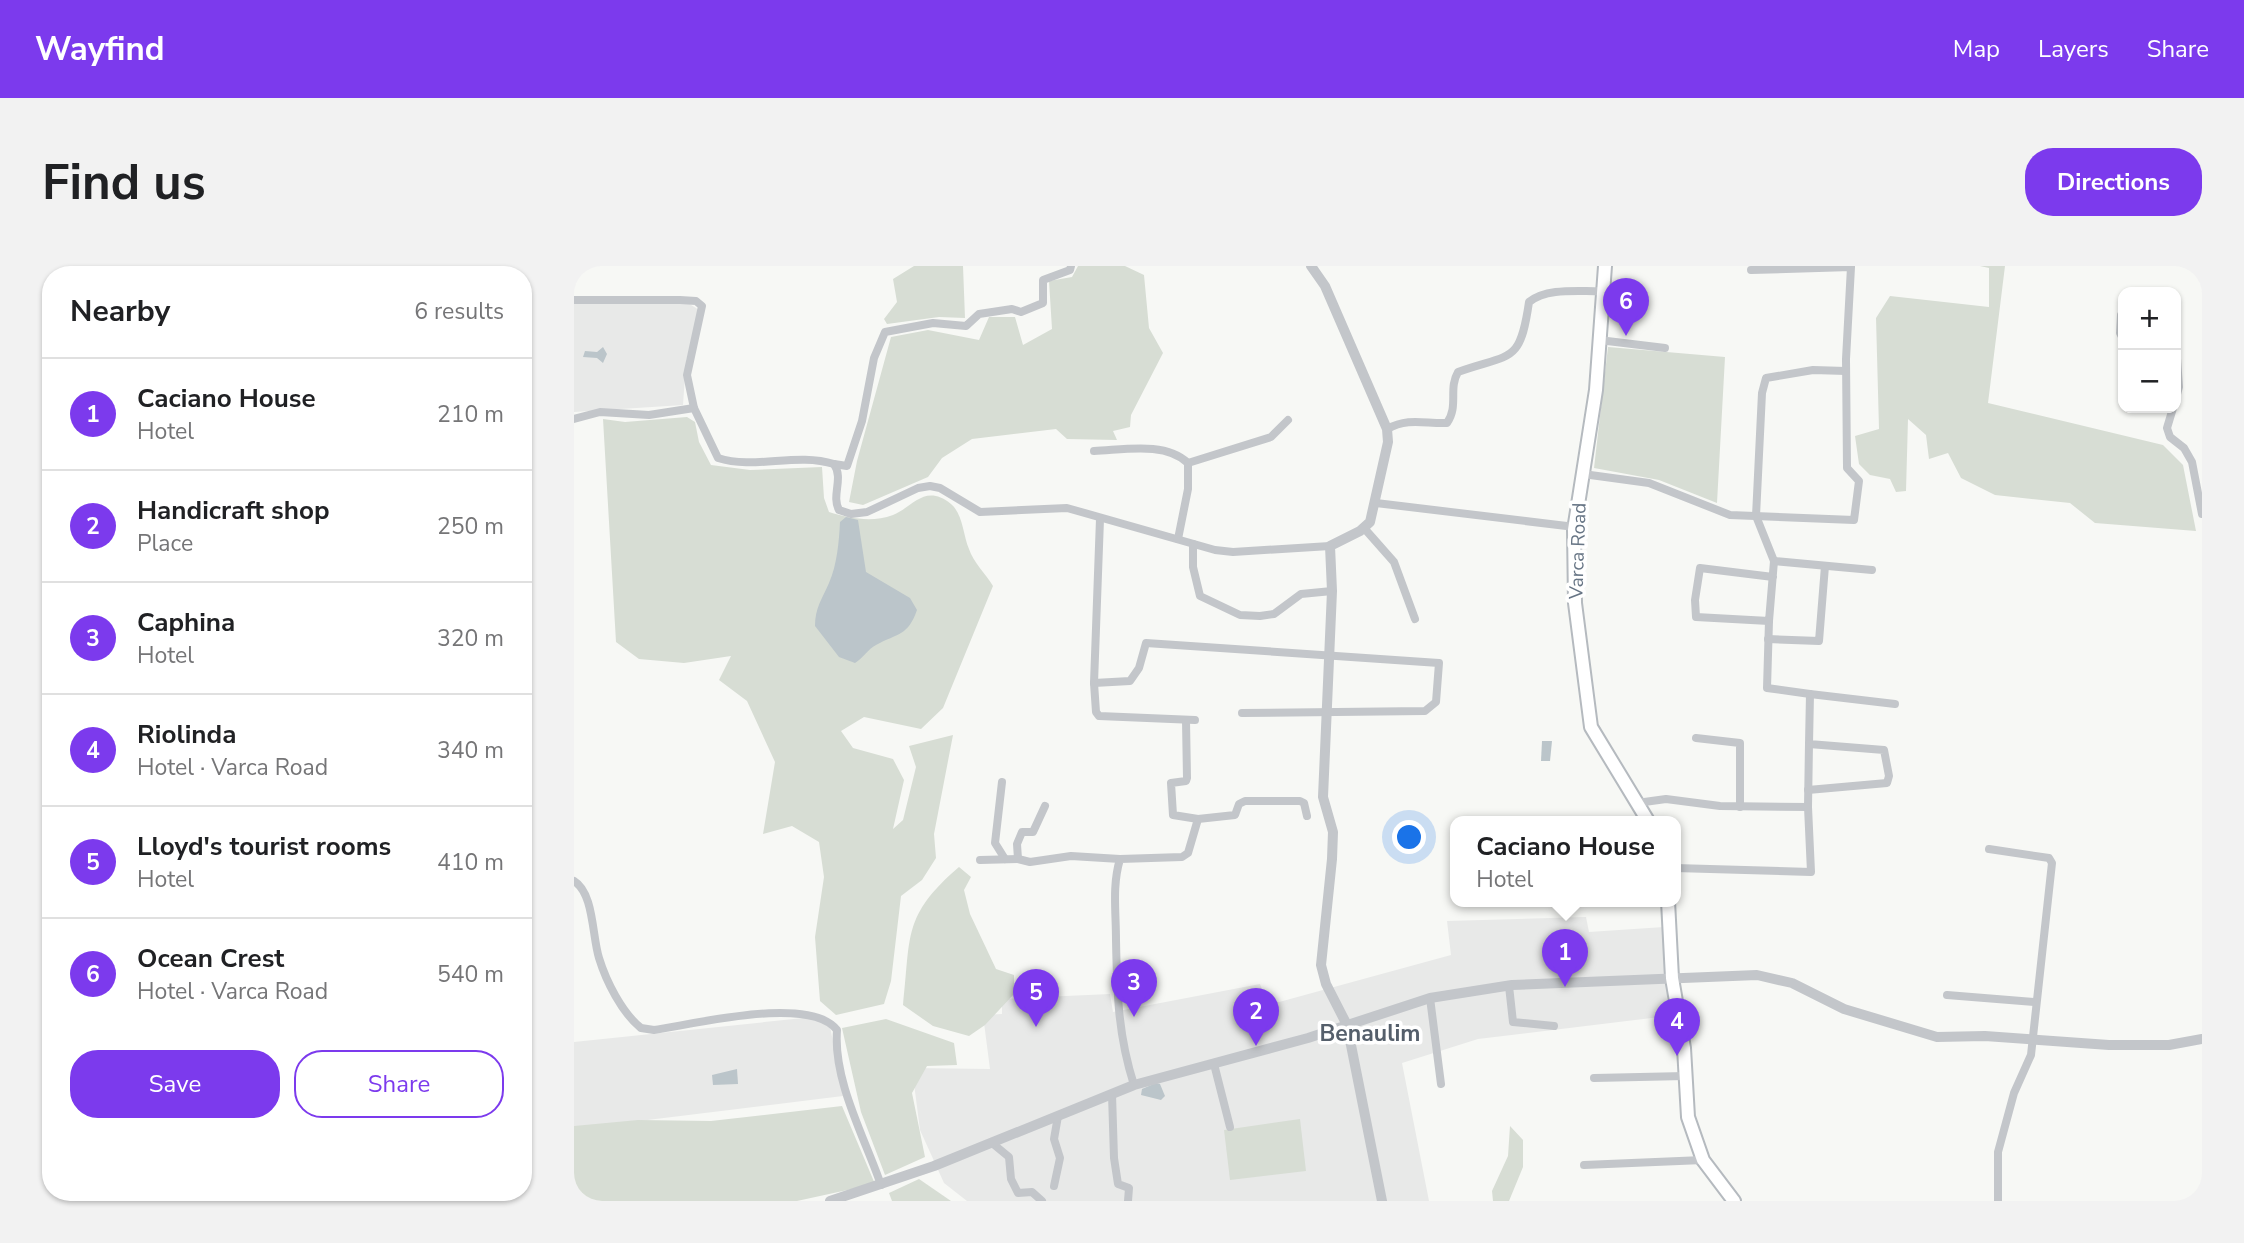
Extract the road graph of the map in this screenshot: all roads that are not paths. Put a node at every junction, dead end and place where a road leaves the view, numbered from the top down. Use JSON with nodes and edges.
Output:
{"nodes":[{"id":1,"x":1071,"y":266,"type":"edge"},
{"id":2,"x":1311,"y":266,"type":"edge"},
{"id":3,"x":1605,"y":266,"type":"edge"},
{"id":4,"x":1751,"y":270,"type":"dead end"},
{"id":5,"x":1603,"y":292,"type":"junction"},
{"id":6,"x":574,"y":300,"type":"edge"},
{"id":7,"x":1599,"y":340,"type":"junction"},
{"id":8,"x":1665,"y":348,"type":"dead end"},
{"id":9,"x":1846,"y":371,"type":"junction"},
{"id":10,"x":694,"y":408,"type":"junction"},
{"id":11,"x":2172,"y":413,"type":"edge"},
{"id":12,"x":574,"y":419,"type":"edge"},
{"id":13,"x":1288,"y":420,"type":"dead end"},
{"id":14,"x":1387,"y":429,"type":"junction"},
{"id":15,"x":1094,"y":451,"type":"dead end"},
{"id":16,"x":1188,"y":463,"type":"junction"},
{"id":17,"x":834,"y":464,"type":"junction"},
{"id":18,"x":1583,"y":474,"type":"junction"},
{"id":19,"x":1376,"y":503,"type":"junction"},
{"id":20,"x":2202,"y":514,"type":"edge"},
{"id":21,"x":1756,"y":516,"type":"junction"},
{"id":22,"x":1100,"y":519,"type":"junction"},
{"id":23,"x":1575,"y":527,"type":"junction"},
{"id":24,"x":1364,"y":528,"type":"junction"},
{"id":25,"x":1178,"y":539,"type":"junction"},
{"id":26,"x":1193,"y":544,"type":"junction"},
{"id":27,"x":1330,"y":546,"type":"junction"},
{"id":28,"x":1774,"y":561,"type":"junction"},
{"id":29,"x":1825,"y":566,"type":"junction"},
{"id":30,"x":1872,"y":570,"type":"dead end"},
{"id":31,"x":1773,"y":577,"type":"junction"},
{"id":32,"x":1332,"y":591,"type":"junction"},
{"id":33,"x":1415,"y":619,"type":"dead end"},
{"id":34,"x":1769,"y":621,"type":"junction"},
{"id":35,"x":1768,"y":639,"type":"junction"},
{"id":36,"x":1329,"y":658,"type":"junction"},
{"id":37,"x":1094,"y":683,"type":"junction"},
{"id":38,"x":1810,"y":694,"type":"junction"},
{"id":39,"x":1895,"y":704,"type":"dead end"},
{"id":40,"x":1242,"y":712,"type":"dead end"},
{"id":41,"x":1326,"y":713,"type":"junction"},
{"id":42,"x":1696,"y":738,"type":"dead end"},
{"id":43,"x":1809,"y":744,"type":"junction"},
{"id":44,"x":1002,"y":782,"type":"dead end"},
{"id":45,"x":1808,"y":790,"type":"junction"},
{"id":46,"x":1637,"y":803,"type":"junction"},
{"id":47,"x":1045,"y":806,"type":"dead end"},
{"id":48,"x":1740,"y":807,"type":"junction"},
{"id":49,"x":1808,"y":807,"type":"junction"},
{"id":50,"x":1307,"y":816,"type":"dead end"},
{"id":51,"x":1645,"y":816,"type":"edge"},
{"id":52,"x":1198,"y":819,"type":"junction"},
{"id":53,"x":1989,"y":849,"type":"dead end"},
{"id":54,"x":1005,"y":859,"type":"junction"},
{"id":55,"x":1018,"y":859,"type":"junction"},
{"id":56,"x":1121,"y":859,"type":"junction"},
{"id":57,"x":980,"y":860,"type":"dead end"},
{"id":58,"x":1681,"y":868,"type":"edge"},
{"id":59,"x":574,"y":881,"type":"edge"},
{"id":60,"x":1668,"y":907,"type":"edge"},
{"id":61,"x":1672,"y":978,"type":"junction"},
{"id":62,"x":1509,"y":986,"type":"junction"},
{"id":63,"x":1947,"y":995,"type":"dead end"},
{"id":64,"x":1430,"y":998,"type":"junction"},
{"id":65,"x":2035,"y":1002,"type":"junction"},
{"id":66,"x":1347,"y":1025,"type":"junction"},
{"id":67,"x":1554,"y":1026,"type":"dead end"},
{"id":68,"x":2031,"y":1039,"type":"junction"},
{"id":69,"x":2202,"y":1039,"type":"edge"},
{"id":70,"x":1214,"y":1064,"type":"junction"},
{"id":71,"x":1685,"y":1076,"type":"junction"},
{"id":72,"x":1594,"y":1078,"type":"dead end"},
{"id":73,"x":1441,"y":1084,"type":"dead end"},
{"id":74,"x":1134,"y":1085,"type":"junction"},
{"id":75,"x":1112,"y":1094,"type":"junction"},
{"id":76,"x":1058,"y":1116,"type":"junction"},
{"id":77,"x":1230,"y":1128,"type":"dead end"},
{"id":78,"x":992,"y":1143,"type":"junction"},
{"id":79,"x":1703,"y":1160,"type":"junction"},
{"id":80,"x":1584,"y":1165,"type":"dead end"},
{"id":81,"x":881,"y":1185,"type":"junction"},
{"id":82,"x":1055,"y":1185,"type":"dead end"},
{"id":83,"x":830,"y":1201,"type":"edge"},
{"id":84,"x":1042,"y":1201,"type":"edge"},
{"id":85,"x":1128,"y":1201,"type":"edge"},
{"id":86,"x":1382,"y":1201,"type":"edge"},
{"id":87,"x":1734,"y":1201,"type":"edge"},
{"id":88,"x":1998,"y":1201,"type":"edge"}],
"edges":[{"from":1,"to":17,"type":"street"},
{"from":2,"to":14,"type":"street"},
{"from":3,"to":5,"type":"main road","name":"Varca Road"},
{"from":4,"to":9,"type":"street"},
{"from":5,"to":7,"type":"main road","name":"Varca Road"},
{"from":5,"to":14,"type":"street"},
{"from":6,"to":10,"type":"street"},
{"from":7,"to":8,"type":"street"},
{"from":7,"to":18,"type":"main road","name":"Varca Road"},
{"from":9,"to":21,"type":"street"},
{"from":9,"to":21,"type":"street"},
{"from":10,"to":12,"type":"street"},
{"from":10,"to":17,"type":"street"},
{"from":11,"to":20,"type":"street"},
{"from":13,"to":16,"type":"street"},
{"from":14,"to":19,"type":"street"},
{"from":15,"to":16,"type":"street"},
{"from":16,"to":25,"type":"street"},
{"from":17,"to":22,"type":"street"},
{"from":18,"to":21,"type":"street"},
{"from":18,"to":23,"type":"main road","name":"Varca Road"},
{"from":19,"to":23,"type":"street"},
{"from":19,"to":24,"type":"street"},
{"from":21,"to":28,"type":"street"},
{"from":22,"to":25,"type":"street"},
{"from":22,"to":37,"type":"street"},
{"from":23,"to":46,"type":"main road","name":"Varca Road"},
{"from":24,"to":27,"type":"street"},
{"from":24,"to":33,"type":"street"},
{"from":25,"to":26,"type":"street"},
{"from":26,"to":27,"type":"street"},
{"from":26,"to":32,"type":"street"},
{"from":27,"to":32,"type":"street"},
{"from":28,"to":29,"type":"street"},
{"from":28,"to":31,"type":"street"},
{"from":29,"to":30,"type":"street"},
{"from":29,"to":35,"type":"street"},
{"from":31,"to":34,"type":"street"},
{"from":31,"to":34,"type":"street"},
{"from":32,"to":36,"type":"street"},
{"from":34,"to":35,"type":"street"},
{"from":35,"to":38,"type":"street"},
{"from":36,"to":37,"type":"street"},
{"from":36,"to":41,"type":"street"},
{"from":36,"to":41,"type":"street"},
{"from":37,"to":52,"type":"street"},
{"from":38,"to":39,"type":"street"},
{"from":38,"to":43,"type":"street"},
{"from":40,"to":41,"type":"street"},
{"from":41,"to":66,"type":"street"},
{"from":42,"to":48,"type":"street"},
{"from":43,"to":45,"type":"street"},
{"from":43,"to":45,"type":"street"},
{"from":44,"to":54,"type":"street"},
{"from":45,"to":49,"type":"street"},
{"from":46,"to":48,"type":"street"},
{"from":46,"to":51,"type":"main road","name":"Varca Road"},
{"from":47,"to":55,"type":"street"},
{"from":48,"to":49,"type":"street"},
{"from":49,"to":58,"type":"street"},
{"from":50,"to":52,"type":"street"},
{"from":52,"to":56,"type":"street"},
{"from":53,"to":65,"type":"street"},
{"from":54,"to":55,"type":"street"},
{"from":54,"to":57,"type":"street"},
{"from":55,"to":56,"type":"street"},
{"from":56,"to":74,"type":"street"},
{"from":59,"to":81,"type":"street"},
{"from":60,"to":61,"type":"main road"},
{"from":61,"to":62,"type":"street"},
{"from":61,"to":68,"type":"street"},
{"from":61,"to":71,"type":"main road"},
{"from":62,"to":64,"type":"street"},
{"from":62,"to":67,"type":"street"},
{"from":63,"to":65,"type":"street"},
{"from":64,"to":66,"type":"street"},
{"from":64,"to":73,"type":"street"},
{"from":65,"to":68,"type":"street"},
{"from":66,"to":70,"type":"street"},
{"from":66,"to":86,"type":"street"},
{"from":68,"to":69,"type":"street"},
{"from":68,"to":88,"type":"street"},
{"from":70,"to":74,"type":"street"},
{"from":70,"to":77,"type":"street"},
{"from":71,"to":72,"type":"street"},
{"from":71,"to":79,"type":"main road"},
{"from":74,"to":75,"type":"street"},
{"from":75,"to":76,"type":"street"},
{"from":75,"to":85,"type":"street"},
{"from":76,"to":78,"type":"street"},
{"from":76,"to":82,"type":"street"},
{"from":78,"to":81,"type":"street"},
{"from":78,"to":84,"type":"street"},
{"from":79,"to":80,"type":"street"},
{"from":79,"to":87,"type":"main road"},
{"from":81,"to":83,"type":"street"}]}
